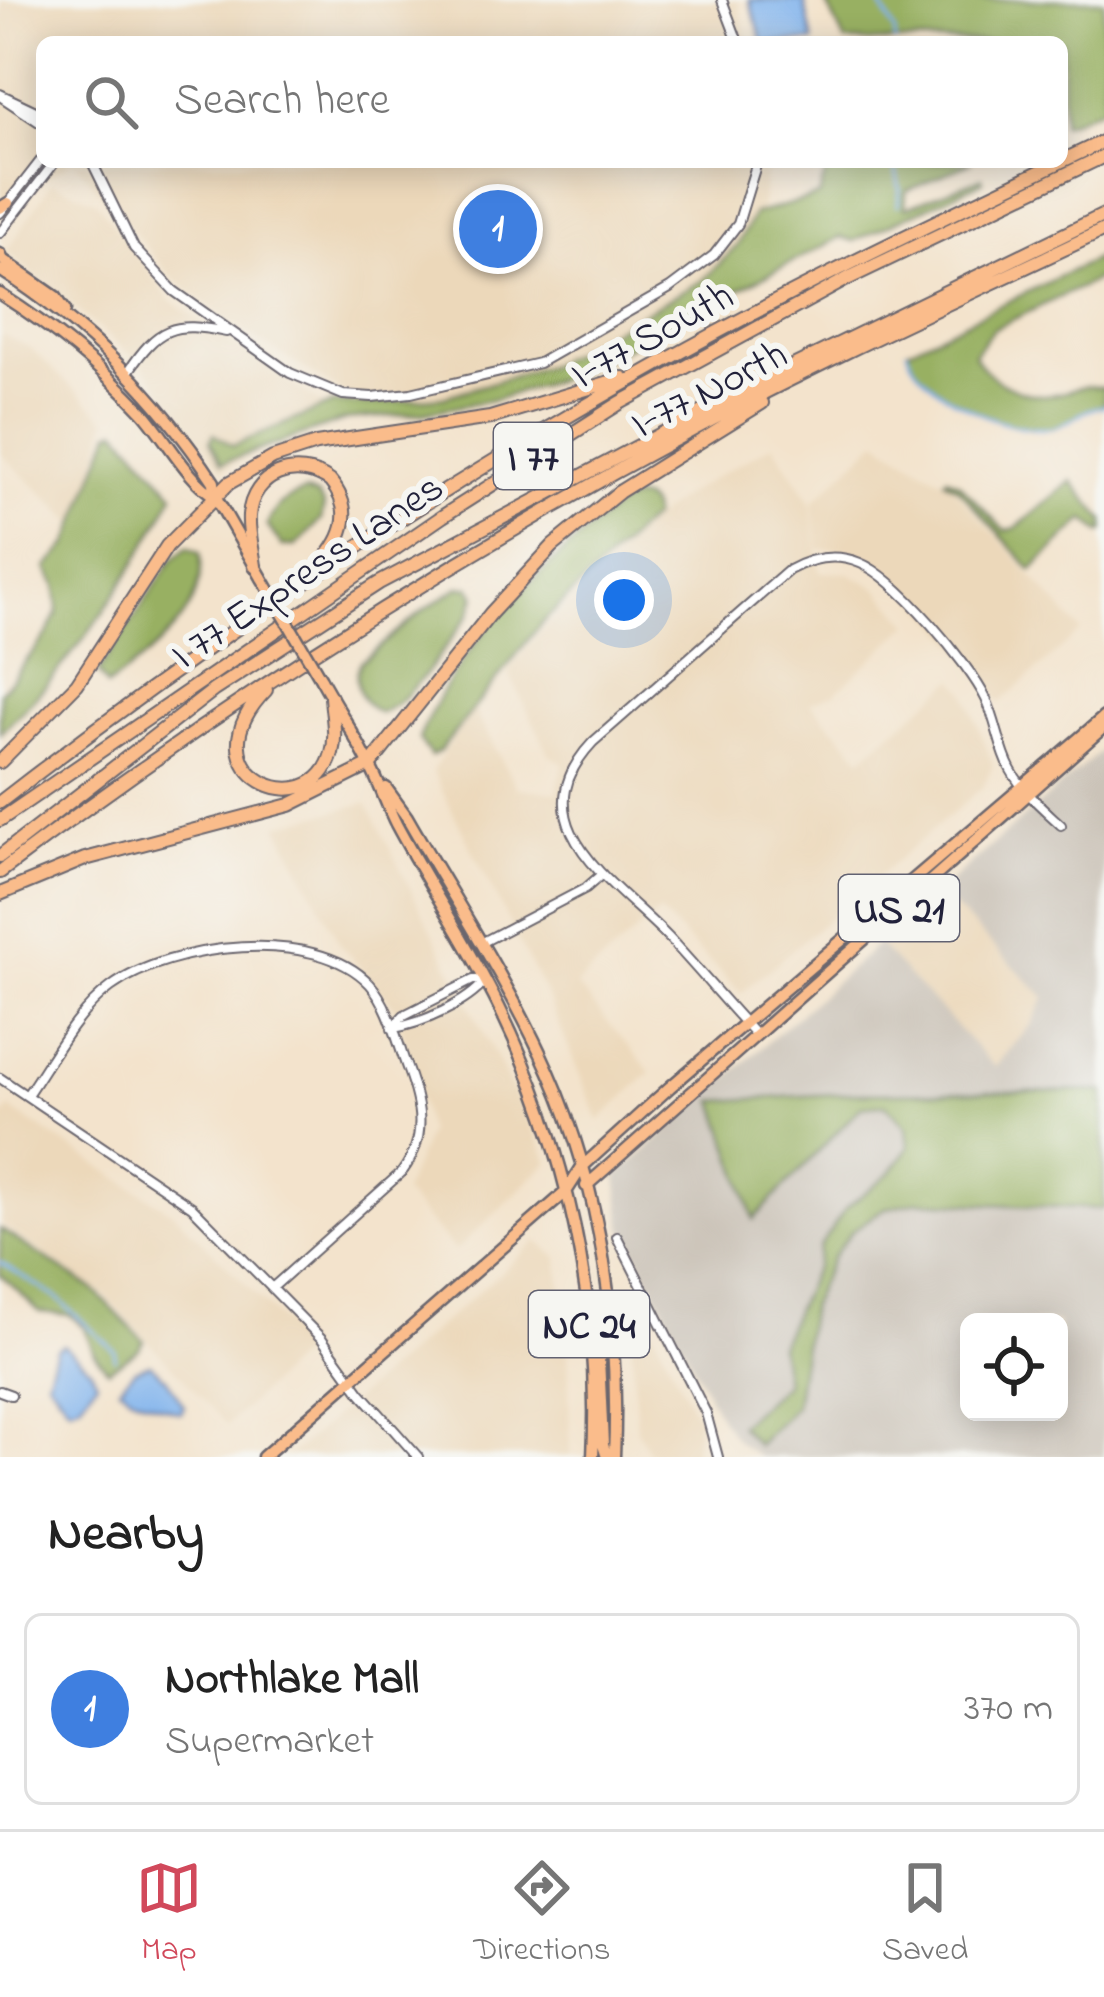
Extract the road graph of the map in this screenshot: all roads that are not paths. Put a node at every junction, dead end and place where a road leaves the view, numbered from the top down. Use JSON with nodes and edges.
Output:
{"nodes":[{"id":1,"x":722,"y":0,"type":"edge"},
{"id":2,"x":736,"y":36,"type":"edge"},
{"id":3,"x":0,"y":95,"type":"edge"},
{"id":4,"x":36,"y":111,"type":"edge"},
{"id":5,"x":36,"y":120,"type":"edge"},
{"id":6,"x":1104,"y":141,"type":"edge"},
{"id":7,"x":1104,"y":155,"type":"edge"},
{"id":8,"x":1068,"y":159,"type":"edge"},
{"id":9,"x":36,"y":167,"type":"edge"},
{"id":10,"x":50,"y":168,"type":"edge"},
{"id":11,"x":94,"y":168,"type":"edge"},
{"id":12,"x":756,"y":168,"type":"edge"},
{"id":13,"x":1048,"y":168,"type":"edge"},
{"id":14,"x":3,"y":208,"type":"edge"},
{"id":15,"x":1104,"y":215,"type":"edge"},
{"id":16,"x":1104,"y":230,"type":"edge"},
{"id":17,"x":0,"y":232,"type":"edge"},
{"id":18,"x":0,"y":254,"type":"edge"},
{"id":19,"x":0,"y":270,"type":"edge"},
{"id":20,"x":0,"y":294,"type":"edge"},
{"id":21,"x":70,"y":318,"type":"junction"},
{"id":22,"x":233,"y":333,"type":"junction"},
{"id":23,"x":658,"y":364,"type":"junction"},
{"id":24,"x":824,"y":364,"type":"junction"},
{"id":25,"x":128,"y":372,"type":"junction"},
{"id":26,"x":215,"y":496,"type":"junction"},
{"id":27,"x":259,"y":572,"type":"junction"},
{"id":28,"x":301,"y":585,"type":"junction"},
{"id":29,"x":281,"y":674,"type":"junction"},
{"id":30,"x":331,"y":697,"type":"junction"},
{"id":31,"x":1104,"y":717,"type":"edge"},
{"id":32,"x":1104,"y":727,"type":"edge"},
{"id":33,"x":0,"y":762,"type":"edge"},
{"id":34,"x":370,"y":765,"type":"junction"},
{"id":35,"x":1024,"y":789,"type":"junction"},
{"id":36,"x":0,"y":802,"type":"edge"},
{"id":37,"x":0,"y":820,"type":"edge"},
{"id":38,"x":1061,"y":825,"type":"dead end"},
{"id":39,"x":0,"y":856,"type":"edge"},
{"id":40,"x":0,"y":872,"type":"edge"},
{"id":41,"x":602,"y":874,"type":"junction"},
{"id":42,"x":0,"y":894,"type":"edge"},
{"id":43,"x":479,"y":943,"type":"junction"},
{"id":44,"x":835,"y":944,"type":"junction"},
{"id":45,"x":823,"y":954,"type":"junction"},
{"id":46,"x":819,"y":977,"type":"junction"},
{"id":47,"x":485,"y":980,"type":"junction"},
{"id":48,"x":798,"y":995,"type":"junction"},
{"id":49,"x":744,"y":1022,"type":"junction"},
{"id":50,"x":392,"y":1028,"type":"junction"},
{"id":51,"x":756,"y":1035,"type":"junction"},
{"id":52,"x":0,"y":1078,"type":"edge"},
{"id":53,"x":27,"y":1095,"type":"junction"},
{"id":54,"x":582,"y":1167,"type":"junction"},
{"id":55,"x":587,"y":1186,"type":"junction"},
{"id":56,"x":566,"y":1192,"type":"junction"},
{"id":57,"x":617,"y":1237,"type":"dead end"},
{"id":58,"x":272,"y":1288,"type":"junction"},
{"id":59,"x":588,"y":1307,"type":"junction"},
{"id":60,"x":352,"y":1380,"type":"junction"},
{"id":61,"x":263,"y":1457,"type":"edge"},
{"id":62,"x":418,"y":1457,"type":"edge"},
{"id":63,"x":593,"y":1457,"type":"edge"},
{"id":64,"x":611,"y":1457,"type":"edge"},
{"id":65,"x":718,"y":1457,"type":"edge"}],
"edges":[{"from":1,"to":2,"type":"street"},
{"from":3,"to":4,"type":"street"},
{"from":3,"to":5,"type":"street"},
{"from":6,"to":8,"type":"highway","name":"I-77 South","number":"I 77"},
{"from":7,"to":37,"type":"highway","name":"I 77 Express Lanes","number":"I 77"},
{"from":9,"to":14,"type":"street"},
{"from":10,"to":17,"type":"street"},
{"from":11,"to":22,"type":"street"},
{"from":12,"to":22,"type":"street"},
{"from":13,"to":23,"type":"highway","name":"I-77 South","number":"I 77"},
{"from":15,"to":39,"type":"highway","name":"I 77 Express Lanes","number":"I 77"},
{"from":16,"to":24,"type":"highway","name":"I-77 North","number":"I 77"},
{"from":18,"to":21,"type":"main road"},
{"from":19,"to":21,"type":"main road","number":"NC 24"},
{"from":20,"to":26,"type":"main road","number":"NC 24"},
{"from":21,"to":25,"type":"main road","number":"NC 24"},
{"from":22,"to":25,"type":"street"},
{"from":23,"to":26,"type":"highway"},
{"from":23,"to":28,"type":"highway","name":"I-77 South","number":"I 77"},
{"from":24,"to":29,"type":"highway","name":"I-77 North","number":"I 77"},
{"from":24,"to":34,"type":"highway"},
{"from":25,"to":26,"type":"main road","number":"NC 24"},
{"from":26,"to":27,"type":"main road","number":"NC 24"},
{"from":26,"to":33,"type":"highway"},
{"from":27,"to":28,"type":"highway"},
{"from":27,"to":30,"type":"main road","number":"NC 24","bridge":true},
{"from":28,"to":36,"type":"highway","name":"I-77 South","number":"I 77"},
{"from":29,"to":30,"type":"highway"},
{"from":29,"to":40,"type":"highway","name":"I-77 North","number":"I 77"},
{"from":30,"to":34,"type":"main road","number":"NC 24"},
{"from":31,"to":35,"type":"main road","number":"US 21"},
{"from":32,"to":35,"type":"main road","number":"US 21"},
{"from":34,"to":42,"type":"highway"},
{"from":34,"to":43,"type":"main road","number":"NC 24"},
{"from":34,"to":47,"type":"main road","number":"NC 24"},
{"from":35,"to":38,"type":"street"},
{"from":35,"to":41,"type":"street"},
{"from":35,"to":44,"type":"main road","number":"US 21"},
{"from":35,"to":46,"type":"main road","number":"US 21"},
{"from":41,"to":43,"type":"street"},
{"from":41,"to":49,"type":"street"},
{"from":43,"to":54,"type":"main road","number":"NC 24"},
{"from":44,"to":45,"type":"main road","number":"US 21"},
{"from":44,"to":46,"type":"main road"},
{"from":45,"to":48,"type":"main road"},
{"from":45,"to":49,"type":"main road","number":"US 21"},
{"from":46,"to":48,"type":"main road","number":"US 21"},
{"from":47,"to":50,"type":"street"},
{"from":47,"to":56,"type":"main road","number":"NC 24"},
{"from":48,"to":51,"type":"main road","number":"US 21"},
{"from":49,"to":51,"type":"street"},
{"from":49,"to":54,"type":"main road","number":"US 21"},
{"from":50,"to":53,"type":"street"},
{"from":50,"to":58,"type":"street"},
{"from":51,"to":55,"type":"main road","number":"US 21"},
{"from":52,"to":53,"type":"street"},
{"from":53,"to":58,"type":"street"},
{"from":54,"to":55,"type":"main road","number":"NC 24"},
{"from":54,"to":56,"type":"main road","number":"US 21"},
{"from":55,"to":56,"type":"main road","number":"US 21"},
{"from":55,"to":64,"type":"main road","number":"NC 24"},
{"from":56,"to":59,"type":"main road","number":"NC 24"},
{"from":56,"to":60,"type":"main road","number":"US 21"},
{"from":57,"to":65,"type":"street"},
{"from":58,"to":60,"type":"street"},
{"from":59,"to":63,"type":"main road","number":"NC 24"},
{"from":59,"to":64,"type":"main road"},
{"from":60,"to":61,"type":"main road","number":"US 21"},
{"from":60,"to":62,"type":"street"}]}
